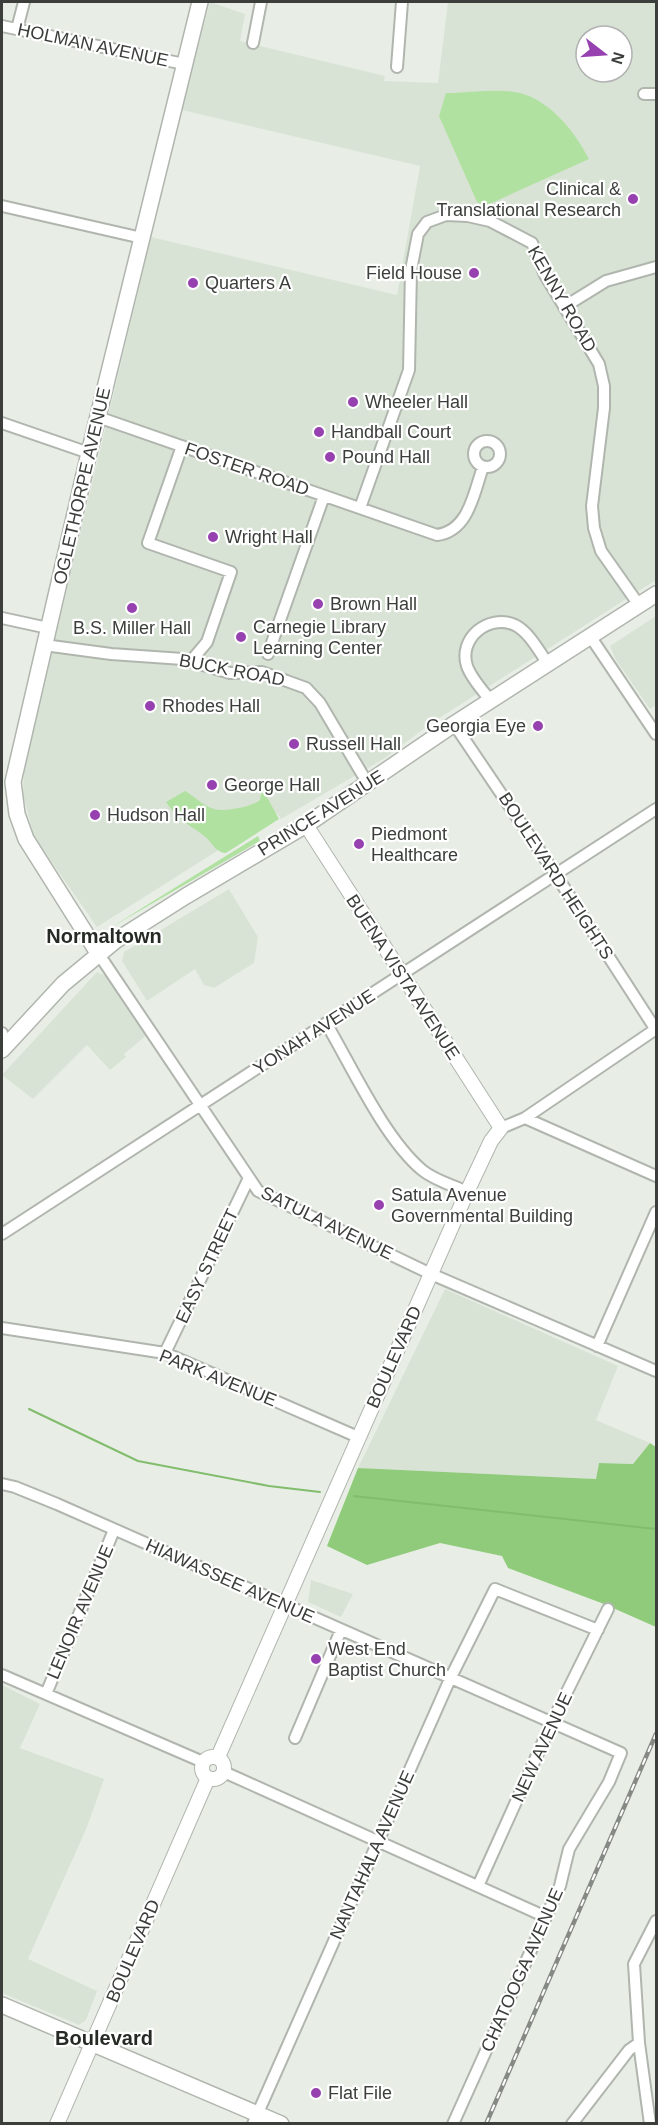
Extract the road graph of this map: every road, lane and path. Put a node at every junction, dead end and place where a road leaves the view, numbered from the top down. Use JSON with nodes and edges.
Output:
{"nodes":[{"id":1,"x":24,"y":2,"type":"edge"},
{"id":2,"x":200,"y":2,"type":"edge"},
{"id":3,"x":261,"y":2,"type":"edge"},
{"id":4,"x":402,"y":2,"type":"edge"},
{"id":5,"x":2,"y":26,"type":"edge"},
{"id":6,"x":17,"y":29,"type":"junction"},
{"id":7,"x":253,"y":43,"type":"dead end"},
{"id":8,"x":184,"y":63,"type":"junction"},
{"id":9,"x":397,"y":67,"type":"dead end"},
{"id":10,"x":644,"y":94,"type":"dead end"},
{"id":11,"x":657,"y":94,"type":"edge"},
{"id":12,"x":2,"y":206,"type":"edge"},
{"id":13,"x":142,"y":238,"type":"junction"},
{"id":14,"x":657,"y":267,"type":"edge"},
{"id":15,"x":564,"y":307,"type":"junction"},
{"id":16,"x":98,"y":417,"type":"junction"},
{"id":17,"x":2,"y":423,"type":"edge"},
{"id":18,"x":182,"y":446,"type":"junction"},
{"id":19,"x":89,"y":453,"type":"junction"},
{"id":20,"x":483,"y":467,"type":"dead end"},
{"id":21,"x":324,"y":496,"type":"junction"},
{"id":22,"x":360,"y":508,"type":"junction"},
{"id":23,"x":657,"y":594,"type":"edge"},
{"id":24,"x":639,"y":605,"type":"junction"},
{"id":25,"x":2,"y":618,"type":"edge"},
{"id":26,"x":48,"y":628,"type":"junction"},
{"id":27,"x":590,"y":636,"type":"junction"},
{"id":28,"x":44,"y":645,"type":"junction"},
{"id":29,"x":268,"y":654,"type":"dead end"},
{"id":30,"x":191,"y":661,"type":"junction"},
{"id":31,"x":548,"y":664,"type":"junction"},
{"id":32,"x":490,"y":701,"type":"junction"},
{"id":33,"x":454,"y":724,"type":"junction"},
{"id":34,"x":657,"y":734,"type":"edge"},
{"id":35,"x":368,"y":784,"type":"junction"},
{"id":36,"x":657,"y":809,"type":"edge"},
{"id":37,"x":306,"y":825,"type":"junction"},
{"id":38,"x":556,"y":874,"type":"junction"},
{"id":39,"x":98,"y":953,"type":"junction"},
{"id":40,"x":402,"y":975,"type":"junction"},
{"id":41,"x":326,"y":1023,"type":"junction"},
{"id":42,"x":656,"y":1029,"type":"edge"},
{"id":43,"x":3,"y":1042,"type":"edge"},
{"id":44,"x":201,"y":1106,"type":"junction"},
{"id":45,"x":525,"y":1118,"type":"junction"},
{"id":46,"x":501,"y":1128,"type":"junction"},
{"id":47,"x":657,"y":1176,"type":"edge"},
{"id":48,"x":248,"y":1180,"type":"junction"},
{"id":49,"x":467,"y":1192,"type":"junction"},
{"id":50,"x":657,"y":1212,"type":"edge"},
{"id":51,"x":2,"y":1234,"type":"edge"},
{"id":52,"x":431,"y":1274,"type":"junction"},
{"id":53,"x":2,"y":1328,"type":"edge"},
{"id":54,"x":597,"y":1346,"type":"junction"},
{"id":55,"x":165,"y":1353,"type":"junction"},
{"id":56,"x":657,"y":1371,"type":"edge"},
{"id":57,"x":358,"y":1437,"type":"junction"},
{"id":58,"x":2,"y":1484,"type":"edge"},
{"id":59,"x":114,"y":1530,"type":"junction"},
{"id":60,"x":283,"y":1604,"type":"junction"},
{"id":61,"x":608,"y":1609,"type":"dead end"},
{"id":62,"x":598,"y":1629,"type":"junction"},
{"id":63,"x":341,"y":1630,"type":"junction"},
{"id":64,"x":2,"y":1675,"type":"edge"},
{"id":65,"x":450,"y":1679,"type":"junction"},
{"id":66,"x":45,"y":1694,"type":"junction"},
{"id":67,"x":552,"y":1722,"type":"junction"},
{"id":68,"x":295,"y":1738,"type":"dead end"},
{"id":69,"x":621,"y":1753,"type":"joint"},
{"id":70,"x":218,"y":1757,"type":"junction"},
{"id":71,"x":203,"y":1762,"type":"junction"},
{"id":72,"x":224,"y":1772,"type":"junction"},
{"id":73,"x":208,"y":1778,"type":"junction"},
{"id":74,"x":378,"y":1841,"type":"junction"},
{"id":75,"x":478,"y":1886,"type":"junction"},
{"id":76,"x":546,"y":1917,"type":"junction"},
{"id":77,"x":654,"y":1924,"type":"edge"},
{"id":78,"x":2,"y":2005,"type":"edge"},
{"id":79,"x":93,"y":2043,"type":"junction"},
{"id":80,"x":639,"y":2043,"type":"junction"},
{"id":81,"x":255,"y":2119,"type":"edge"},
{"id":82,"x":57,"y":2124,"type":"edge"},
{"id":83,"x":281,"y":2124,"type":"edge"},
{"id":84,"x":453,"y":2124,"type":"edge"},
{"id":85,"x":572,"y":2124,"type":"edge"},
{"id":86,"x":650,"y":2124,"type":"edge"}],
"edges":[{"from":1,"to":6,"type":"street"},
{"from":2,"to":8,"type":"main road","name":"OGLETHORPE AVENUE"},
{"from":3,"to":7,"type":"street"},
{"from":4,"to":9,"type":"street"},
{"from":5,"to":6,"type":"street","name":"HOLMAN AVENUE"},
{"from":6,"to":8,"type":"street","name":"HOLMAN AVENUE"},
{"from":8,"to":13,"type":"main road","name":"OGLETHORPE AVENUE"},
{"from":10,"to":11,"type":"street"},
{"from":12,"to":13,"type":"street"},
{"from":13,"to":16,"type":"main road","name":"OGLETHORPE AVENUE"},
{"from":14,"to":15,"type":"street"},
{"from":15,"to":22,"type":"street","name":"KENNY ROAD"},
{"from":15,"to":24,"type":"street","name":"KENNY ROAD"},
{"from":16,"to":18,"type":"street","name":"FOSTER ROAD"},
{"from":16,"to":19,"type":"main road","name":"OGLETHORPE AVENUE"},
{"from":17,"to":19,"type":"street"},
{"from":18,"to":21,"type":"street","name":"FOSTER ROAD"},
{"from":18,"to":30,"type":"street"},
{"from":19,"to":26,"type":"main road","name":"OGLETHORPE AVENUE"},
{"from":20,"to":22,"type":"street","name":"FOSTER ROAD"},
{"from":21,"to":22,"type":"street","name":"FOSTER ROAD"},
{"from":21,"to":29,"type":"street"},
{"from":23,"to":24,"type":"main road","name":"PRINCE AVENUE"},
{"from":24,"to":27,"type":"main road","name":"PRINCE AVENUE"},
{"from":25,"to":26,"type":"street"},
{"from":26,"to":28,"type":"main road","name":"OGLETHORPE AVENUE"},
{"from":27,"to":31,"type":"main road","name":"PRINCE AVENUE"},
{"from":27,"to":34,"type":"street"},
{"from":28,"to":30,"type":"street","name":"BUCK ROAD"},
{"from":28,"to":39,"type":"main road","name":"OGLETHORPE AVENUE"},
{"from":30,"to":35,"type":"street","name":"BUCK ROAD"},
{"from":31,"to":32,"type":"main road","name":"PRINCE AVENUE"},
{"from":31,"to":32,"type":"street"},
{"from":32,"to":33,"type":"main road","name":"PRINCE AVENUE"},
{"from":33,"to":35,"type":"main road","name":"PRINCE AVENUE"},
{"from":33,"to":38,"type":"street","name":"BOULEVARD HEIGHTS"},
{"from":35,"to":37,"type":"main road","name":"PRINCE AVENUE"},
{"from":36,"to":38,"type":"street","name":"YONAH AVENUE"},
{"from":37,"to":39,"type":"main road","name":"PRINCE AVENUE"},
{"from":37,"to":40,"type":"street","name":"BUENA VISTA AVENUE"},
{"from":38,"to":40,"type":"street","name":"YONAH AVENUE"},
{"from":38,"to":42,"type":"street","name":"BOULEVARD HEIGHTS"},
{"from":39,"to":43,"type":"main road","name":"PRINCE AVENUE"},
{"from":39,"to":44,"type":"street","name":"SATULA AVENUE"},
{"from":40,"to":41,"type":"street","name":"YONAH AVENUE"},
{"from":40,"to":46,"type":"street","name":"BUENA VISTA AVENUE"},
{"from":41,"to":44,"type":"street","name":"YONAH AVENUE"},
{"from":41,"to":49,"type":"street"},
{"from":42,"to":45,"type":"street"},
{"from":44,"to":48,"type":"street","name":"SATULA AVENUE"},
{"from":44,"to":51,"type":"street","name":"YONAH AVENUE"},
{"from":45,"to":46,"type":"street"},
{"from":45,"to":47,"type":"street"},
{"from":46,"to":49,"type":"street","name":"BOULEVARD"},
{"from":48,"to":52,"type":"street","name":"SATULA AVENUE"},
{"from":48,"to":55,"type":"street","name":"EASY STREET"},
{"from":49,"to":52,"type":"street","name":"BOULEVARD"},
{"from":50,"to":54,"type":"street"},
{"from":52,"to":54,"type":"street","name":"SATULA AVENUE"},
{"from":52,"to":57,"type":"street","name":"BOULEVARD"},
{"from":53,"to":55,"type":"street","name":"PARK AVENUE"},
{"from":54,"to":56,"type":"street","name":"SATULA AVENUE"},
{"from":55,"to":57,"type":"street","name":"PARK AVENUE"},
{"from":57,"to":60,"type":"street","name":"BOULEVARD"},
{"from":58,"to":59,"type":"street","name":"HIAWASSEE AVENUE"},
{"from":59,"to":60,"type":"street","name":"HIAWASSEE AVENUE"},
{"from":59,"to":66,"type":"street","name":"LENOIR AVENUE"},
{"from":60,"to":63,"type":"street","name":"HIAWASSEE AVENUE"},
{"from":60,"to":70,"type":"street","name":"BOULEVARD"},
{"from":61,"to":62,"type":"street","name":"NEW AVENUE"},
{"from":62,"to":65,"type":"street","name":"NANTAHALA AVENUE"},
{"from":62,"to":67,"type":"street","name":"NEW AVENUE"},
{"from":63,"to":65,"type":"street","name":"HIAWASSEE AVENUE"},
{"from":63,"to":68,"type":"street"},
{"from":64,"to":66,"type":"street"},
{"from":65,"to":67,"type":"street","name":"HIAWASSEE AVENUE"},
{"from":65,"to":74,"type":"street","name":"NANTAHALA AVENUE"},
{"from":66,"to":71,"type":"street"},
{"from":67,"to":69,"type":"street","name":"HIAWASSEE AVENUE"},
{"from":67,"to":75,"type":"street","name":"NEW AVENUE"},
{"from":69,"to":76,"type":"street","name":"CHATOOGA AVENUE"},
{"from":70,"to":71,"type":"street"},
{"from":70,"to":72,"type":"street"},
{"from":71,"to":73,"type":"street"},
{"from":72,"to":73,"type":"street"},
{"from":72,"to":74,"type":"street"},
{"from":73,"to":79,"type":"street","name":"BOULEVARD"},
{"from":74,"to":75,"type":"street"},
{"from":74,"to":81,"type":"street","name":"NANTAHALA AVENUE"},
{"from":75,"to":76,"type":"street"},
{"from":76,"to":84,"type":"street","name":"CHATOOGA AVENUE"},
{"from":77,"to":80,"type":"street"},
{"from":78,"to":79,"type":"main road"},
{"from":79,"to":81,"type":"main road"},
{"from":79,"to":82,"type":"street","name":"BOULEVARD"},
{"from":80,"to":85,"type":"street"},
{"from":80,"to":86,"type":"street"},
{"from":81,"to":83,"type":"main road"}]}
